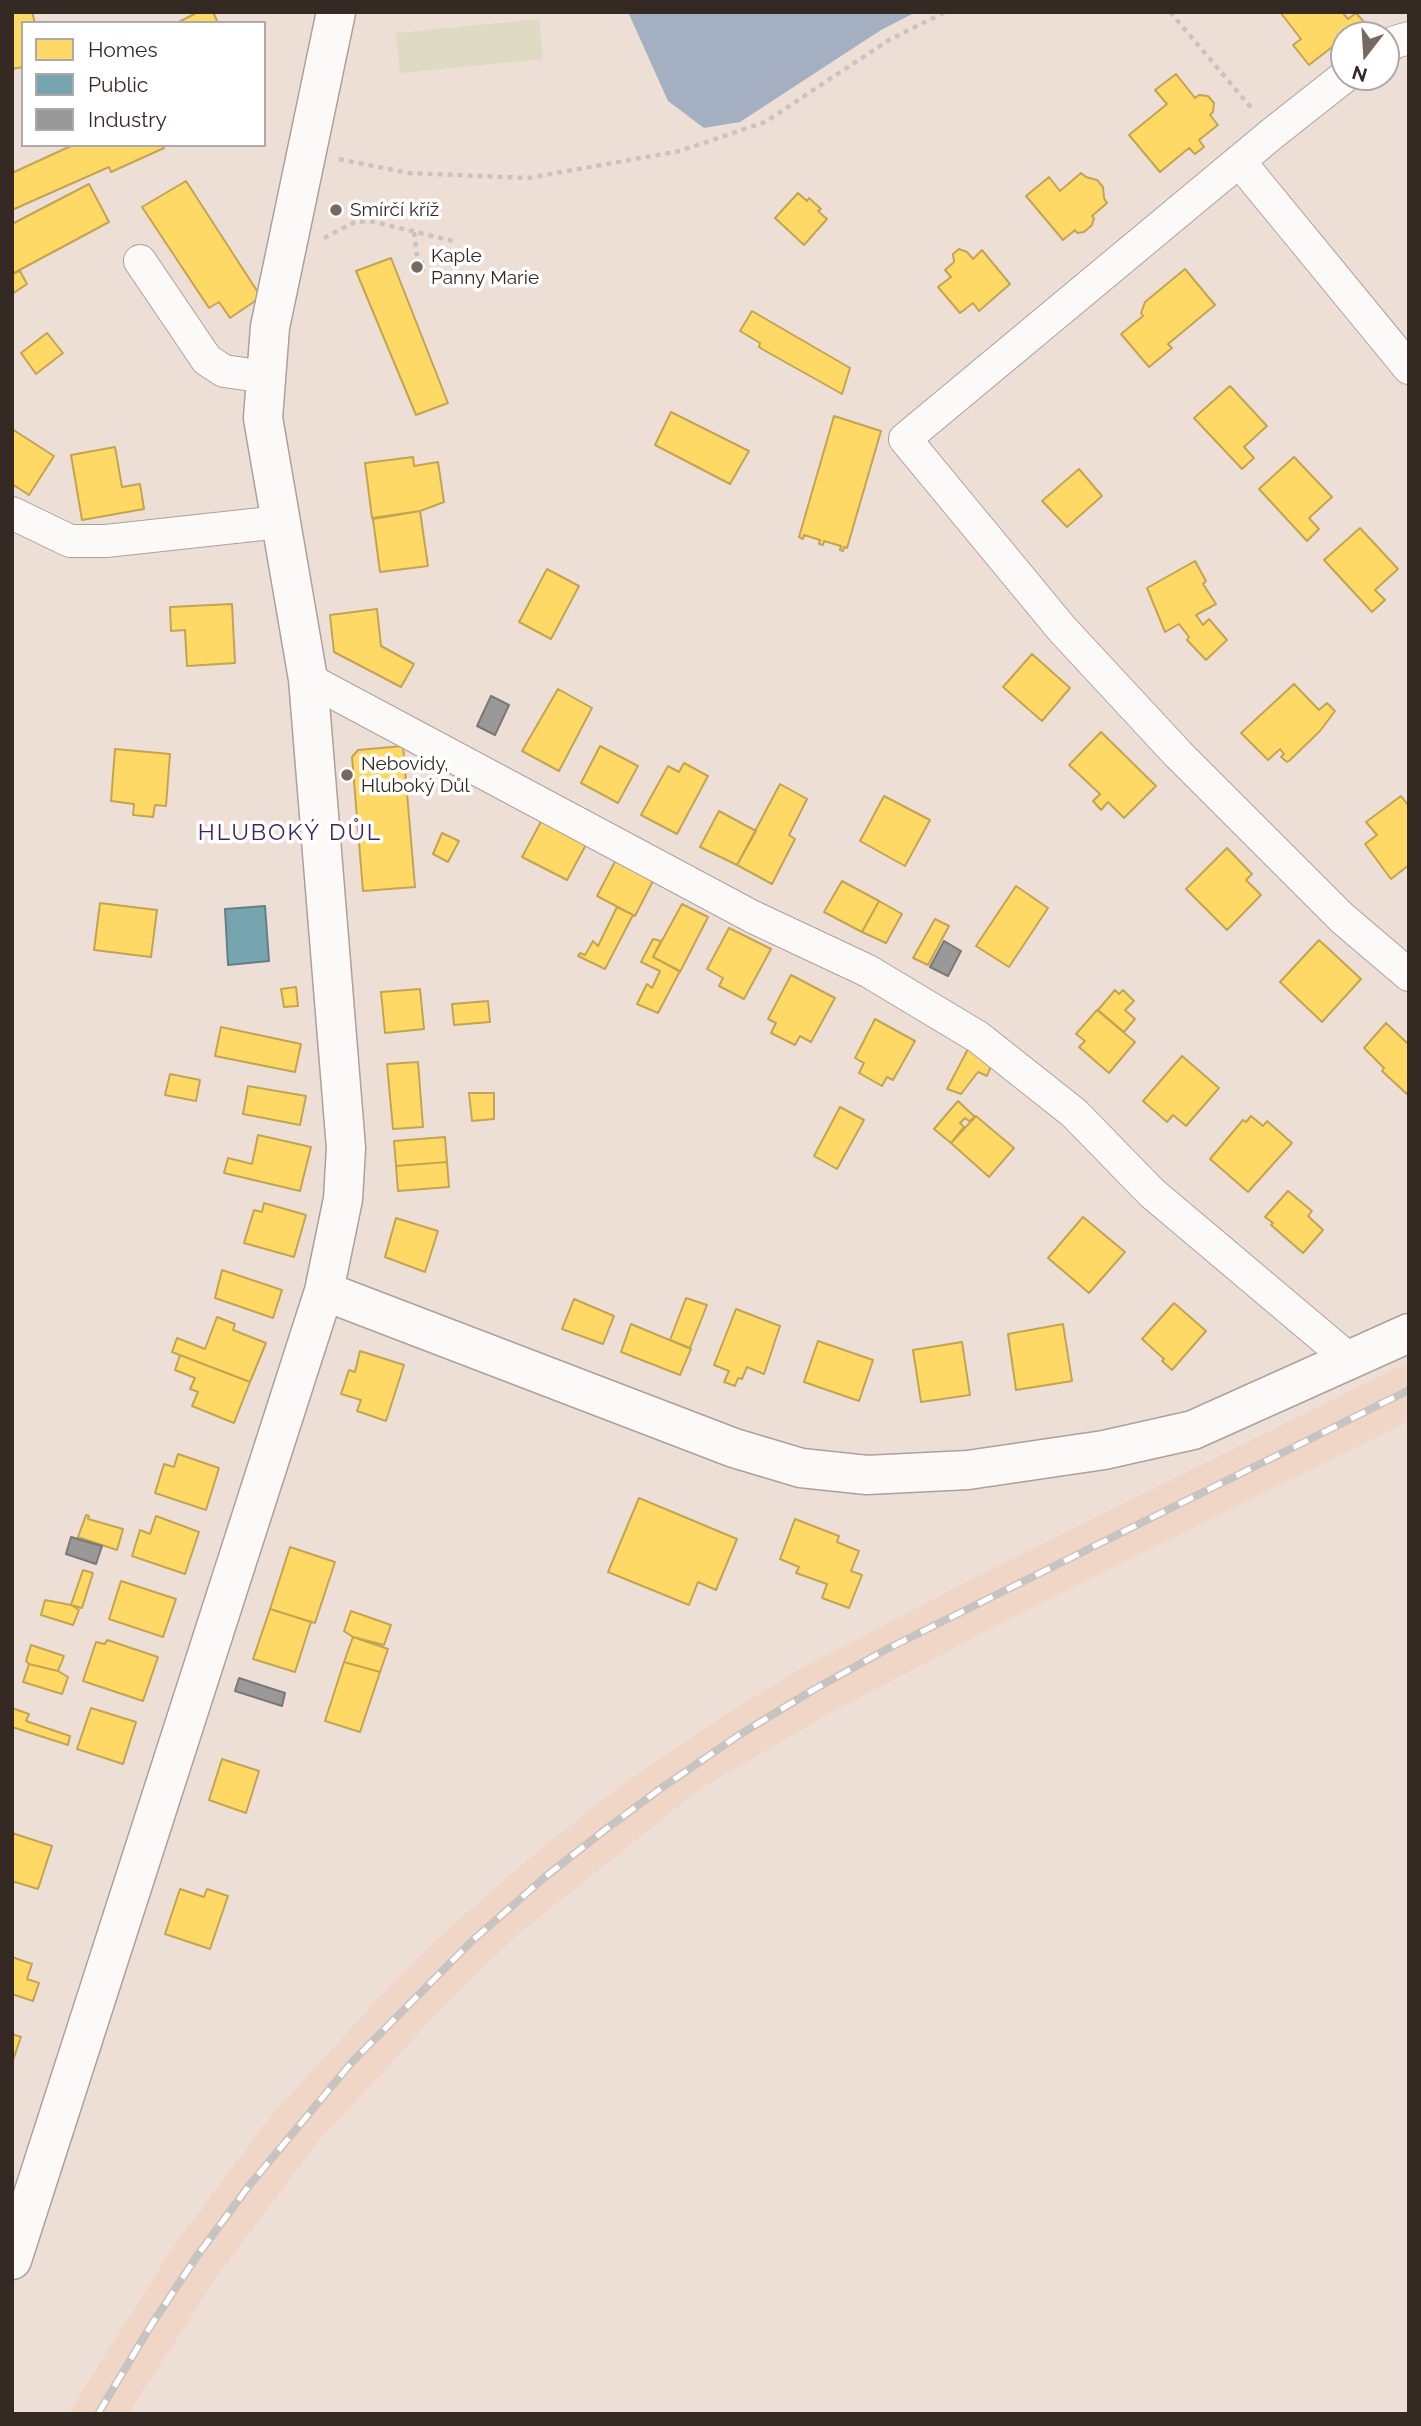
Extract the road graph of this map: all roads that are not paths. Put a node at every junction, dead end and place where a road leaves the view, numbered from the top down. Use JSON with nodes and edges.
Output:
{"nodes":[{"id":1,"x":336,"y":12,"type":"edge"},
{"id":2,"x":1330,"y":88,"type":"edge"},
{"id":3,"x":1239,"y":161,"type":"junction"},
{"id":4,"x":139,"y":261,"type":"dead end"},
{"id":5,"x":1409,"y":368,"type":"edge"},
{"id":6,"x":266,"y":377,"type":"junction"},
{"id":7,"x":12,"y":513,"type":"edge"},
{"id":8,"x":280,"y":522,"type":"junction"},
{"id":9,"x":308,"y":679,"type":"junction"},
{"id":10,"x":1409,"y":975,"type":"edge"},
{"id":11,"x":324,"y":1292,"type":"junction"},
{"id":12,"x":1409,"y":1333,"type":"edge"},
{"id":13,"x":1350,"y":1360,"type":"junction"},
{"id":14,"x":12,"y":2260,"type":"edge"}],
"edges":[{"from":1,"to":6,"type":"street"},
{"from":2,"to":3,"type":"street"},
{"from":3,"to":5,"type":"street"},
{"from":3,"to":10,"type":"street"},
{"from":4,"to":6,"type":"street"},
{"from":6,"to":8,"type":"street"},
{"from":7,"to":8,"type":"street"},
{"from":8,"to":9,"type":"street"},
{"from":9,"to":11,"type":"street"},
{"from":9,"to":13,"type":"street"},
{"from":11,"to":13,"type":"street"},
{"from":11,"to":14,"type":"street"},
{"from":12,"to":13,"type":"street"}]}
